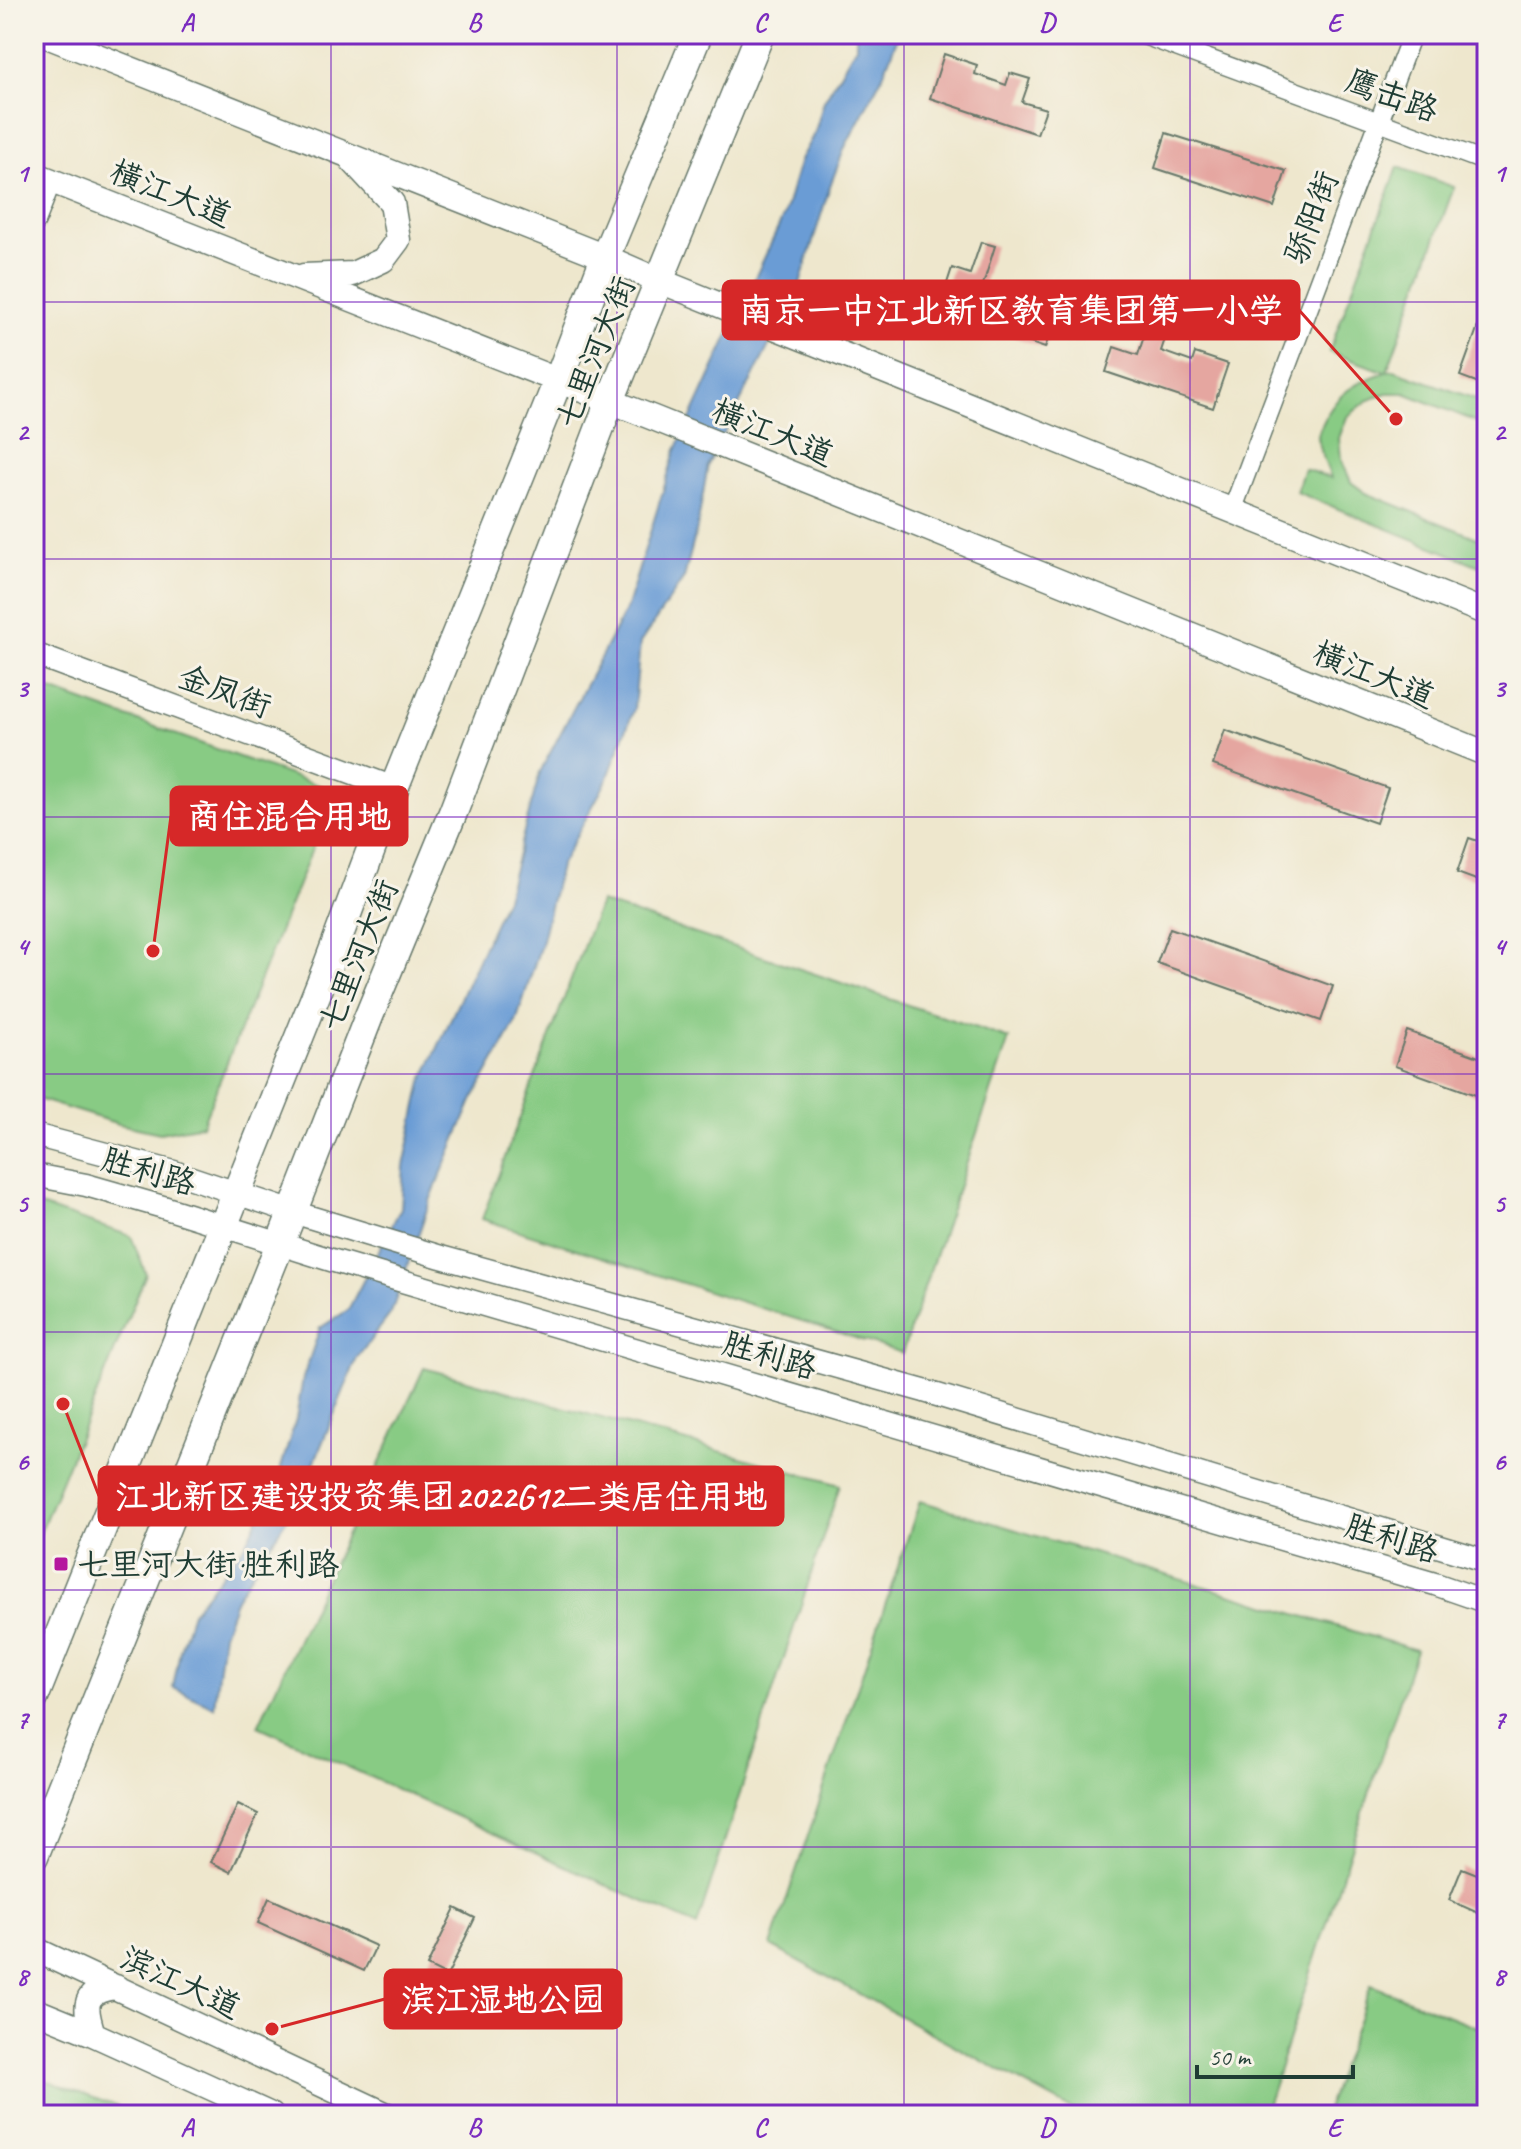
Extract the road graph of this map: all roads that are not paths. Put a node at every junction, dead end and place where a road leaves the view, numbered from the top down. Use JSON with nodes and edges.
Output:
{"nodes":[{"id":1,"x":42,"y":34,"type":"edge"},
{"id":2,"x":698,"y":34,"type":"edge"},
{"id":3,"x":760,"y":34,"type":"edge"},
{"id":4,"x":1141,"y":34,"type":"edge"},
{"id":5,"x":1412,"y":34,"type":"edge"},
{"id":6,"x":1379,"y":122,"type":"junction"},
{"id":7,"x":346,"y":154,"type":"junction"},
{"id":8,"x":1487,"y":162,"type":"edge"},
{"id":9,"x":42,"y":177,"type":"edge"},
{"id":10,"x":34,"y":221,"type":"edge"},
{"id":11,"x":605,"y":257,"type":"junction"},
{"id":12,"x":294,"y":276,"type":"junction"},
{"id":13,"x":660,"y":281,"type":"junction"},
{"id":14,"x":558,"y":381,"type":"junction"},
{"id":15,"x":610,"y":401,"type":"junction"},
{"id":16,"x":1232,"y":511,"type":"junction"},
{"id":17,"x":1487,"y":613,"type":"edge"},
{"id":18,"x":34,"y":654,"type":"edge"},
{"id":19,"x":1487,"y":754,"type":"edge"},
{"id":20,"x":394,"y":788,"type":"junction"},
{"id":21,"x":45,"y":1138,"type":"edge"},
{"id":22,"x":39,"y":1176,"type":"edge"},
{"id":23,"x":236,"y":1192,"type":"junction"},
{"id":24,"x":293,"y":1212,"type":"junction"},
{"id":25,"x":224,"y":1226,"type":"junction"},
{"id":26,"x":280,"y":1244,"type":"junction"},
{"id":27,"x":1487,"y":1561,"type":"edge"},
{"id":28,"x":1487,"y":1602,"type":"edge"},
{"id":29,"x":34,"y":1698,"type":"edge"},
{"id":30,"x":64,"y":1782,"type":"junction"},
{"id":31,"x":34,"y":1795,"type":"edge"},
{"id":32,"x":34,"y":1856,"type":"edge"},
{"id":33,"x":34,"y":1949,"type":"edge"},
{"id":34,"x":116,"y":1987,"type":"junction"},
{"id":35,"x":34,"y":2010,"type":"edge"},
{"id":36,"x":93,"y":2034,"type":"junction"},
{"id":37,"x":271,"y":2115,"type":"edge"},
{"id":38,"x":387,"y":2115,"type":"edge"}],
"edges":[{"from":1,"to":7,"type":"main road"},
{"from":2,"to":11,"type":"main road","name":"七里河大街"},
{"from":3,"to":13,"type":"main road","name":"七里河大街"},
{"from":4,"to":6,"type":"street","name":"鹰击路"},
{"from":5,"to":6,"type":"street","name":"骄阳街"},
{"from":6,"to":8,"type":"street","name":"鹰击路"},
{"from":6,"to":16,"type":"street","name":"骄阳街"},
{"from":7,"to":11,"type":"main road"},
{"from":7,"to":12,"type":"main road"},
{"from":9,"to":10,"type":"street"},
{"from":9,"to":12,"type":"main road","name":"横江大道"},
{"from":11,"to":13,"type":"main road"},
{"from":11,"to":14,"type":"main road","name":"七里河大街"},
{"from":12,"to":14,"type":"main road","name":"横江大道"},
{"from":13,"to":15,"type":"main road","name":"七里河大街"},
{"from":13,"to":16,"type":"main road"},
{"from":14,"to":15,"type":"main road","name":"横江大道"},
{"from":14,"to":20,"type":"main road","name":"七里河大街"},
{"from":15,"to":19,"type":"main road","name":"横江大道"},
{"from":15,"to":24,"type":"main road","name":"七里河大街"},
{"from":16,"to":17,"type":"main road"},
{"from":18,"to":20,"type":"street","name":"金凤街"},
{"from":20,"to":23,"type":"main road","name":"七里河大街"},
{"from":21,"to":22,"type":"street"},
{"from":21,"to":23,"type":"street","name":"胜利路"},
{"from":22,"to":25,"type":"street","name":"胜利路"},
{"from":23,"to":24,"type":"street","name":"胜利路"},
{"from":23,"to":25,"type":"main road","name":"七里河大街"},
{"from":24,"to":26,"type":"main road","name":"七里河大街"},
{"from":24,"to":27,"type":"street","name":"胜利路"},
{"from":25,"to":26,"type":"street","name":"胜利路"},
{"from":25,"to":29,"type":"main road","name":"七里河大街"},
{"from":26,"to":28,"type":"street","name":"胜利路"},
{"from":26,"to":30,"type":"main road","name":"七里河大街"},
{"from":30,"to":31,"type":"main road"},
{"from":30,"to":32,"type":"main road","name":"七里河大街"},
{"from":33,"to":34,"type":"main road","name":"滨江大道"},
{"from":34,"to":36,"type":"main road"},
{"from":34,"to":38,"type":"main road","name":"滨江大道"},
{"from":35,"to":36,"type":"main road"},
{"from":36,"to":37,"type":"main road"}]}
